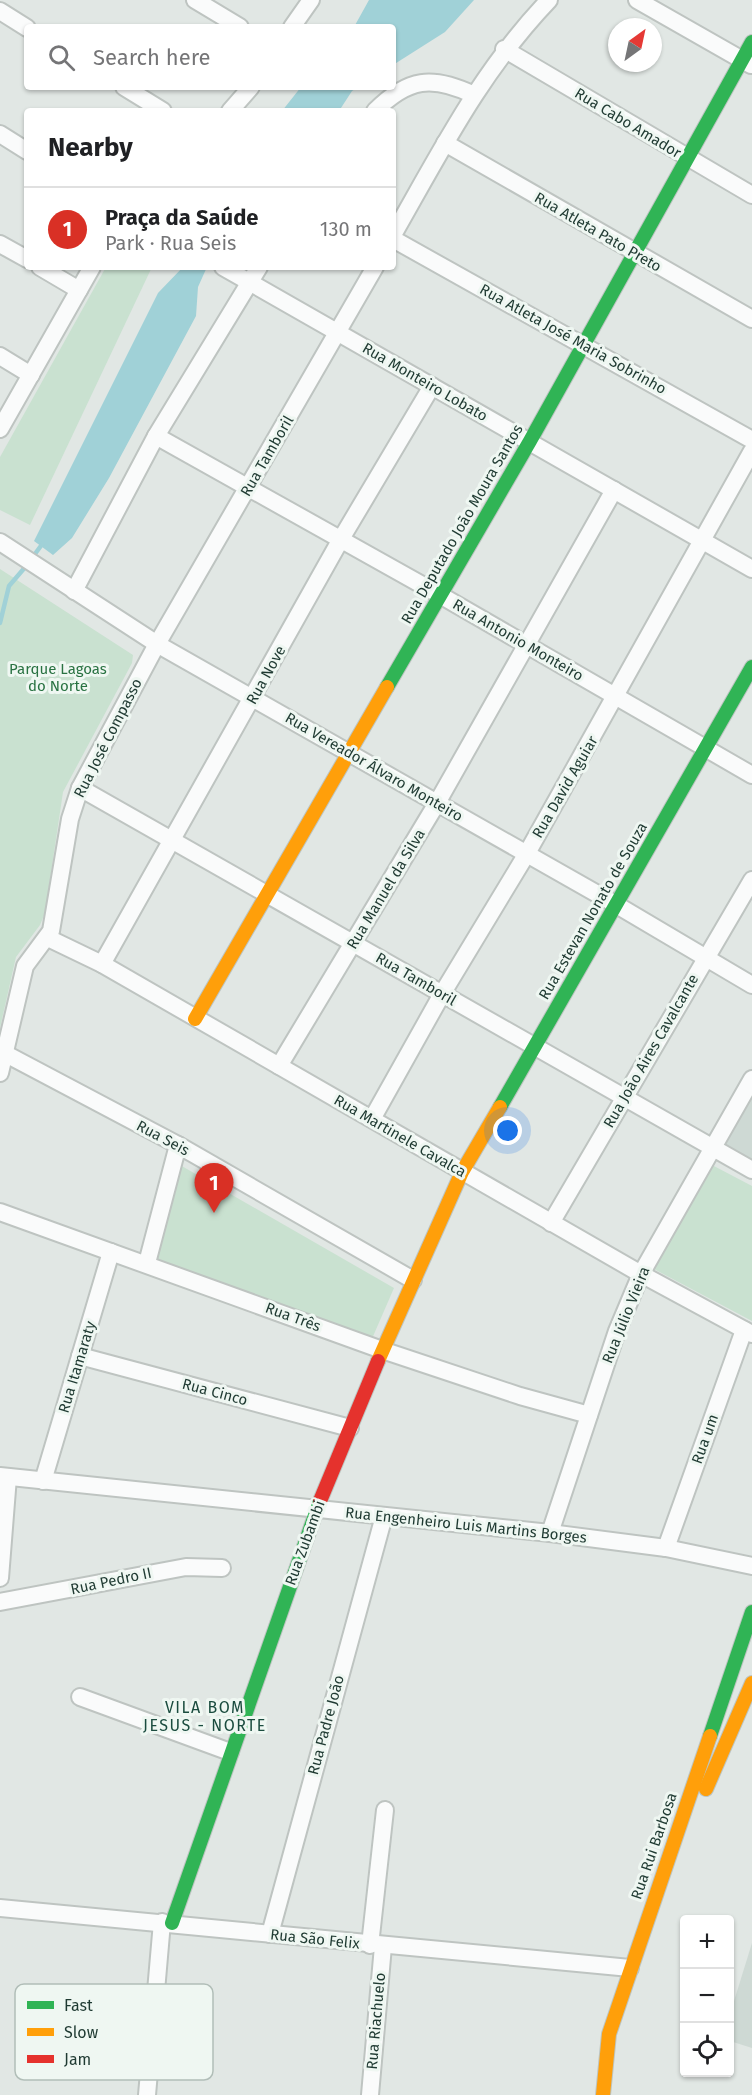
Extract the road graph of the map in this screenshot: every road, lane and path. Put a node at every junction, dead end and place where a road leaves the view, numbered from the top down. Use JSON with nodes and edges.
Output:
{"nodes":[{"id":1,"x":195,"y":0,"type":"edge"},
{"id":2,"x":311,"y":0,"type":"edge"},
{"id":3,"x":549,"y":0,"type":"edge"},
{"id":4,"x":637,"y":0,"type":"edge"},
{"id":5,"x":0,"y":11,"type":"edge"},
{"id":6,"x":235,"y":24,"type":"edge"},
{"id":7,"x":294,"y":24,"type":"edge"},
{"id":8,"x":24,"y":26,"type":"edge"},
{"id":9,"x":752,"y":42,"type":"edge"},
{"id":10,"x":504,"y":50,"type":"junction"},
{"id":11,"x":747,"y":62,"type":"edge"},
{"id":12,"x":129,"y":90,"type":"edge"},
{"id":13,"x":248,"y":90,"type":"edge"},
{"id":14,"x":474,"y":95,"type":"junction"},
{"id":15,"x":158,"y":108,"type":"edge"},
{"id":16,"x":233,"y":108,"type":"edge"},
{"id":17,"x":378,"y":108,"type":"edge"},
{"id":18,"x":0,"y":134,"type":"edge"},
{"id":19,"x":444,"y":143,"type":"junction"},
{"id":20,"x":24,"y":149,"type":"edge"},
{"id":21,"x":687,"y":158,"type":"junction"},
{"id":22,"x":752,"y":195,"type":"edge"},
{"id":23,"x":396,"y":231,"type":"edge"},
{"id":24,"x":396,"y":239,"type":"edge"},
{"id":25,"x":0,"y":244,"type":"edge"},
{"id":26,"x":635,"y":253,"type":"junction"},
{"id":27,"x":24,"y":258,"type":"edge"},
{"id":28,"x":45,"y":270,"type":"edge"},
{"id":29,"x":90,"y":270,"type":"edge"},
{"id":30,"x":229,"y":270,"type":"edge"},
{"id":31,"x":257,"y":270,"type":"edge"},
{"id":32,"x":373,"y":270,"type":"edge"},
{"id":33,"x":249,"y":281,"type":"junction"},
{"id":34,"x":80,"y":290,"type":"junction"},
{"id":35,"x":752,"y":319,"type":"edge"},
{"id":36,"x":339,"y":331,"type":"junction"},
{"id":37,"x":585,"y":344,"type":"junction"},
{"id":38,"x":0,"y":356,"type":"edge"},
{"id":39,"x":31,"y":375,"type":"junction"},
{"id":40,"x":432,"y":386,"type":"junction"},
{"id":41,"x":0,"y":429,"type":"edge"},
{"id":42,"x":156,"y":436,"type":"junction"},
{"id":43,"x":752,"y":440,"type":"edge"},
{"id":44,"x":530,"y":441,"type":"junction"},
{"id":45,"x":752,"y":451,"type":"edge"},
{"id":46,"x":249,"y":488,"type":"junction"},
{"id":47,"x":614,"y":490,"type":"junction"},
{"id":48,"x":342,"y":539,"type":"junction"},
{"id":49,"x":703,"y":541,"type":"junction"},
{"id":50,"x":0,"y":542,"type":"edge"},
{"id":51,"x":752,"y":570,"type":"edge"},
{"id":52,"x":74,"y":591,"type":"junction"},
{"id":53,"x":440,"y":595,"type":"junction"},
{"id":54,"x":158,"y":644,"type":"junction"},
{"id":55,"x":526,"y":645,"type":"junction"},
{"id":56,"x":752,"y":667,"type":"edge"},
{"id":57,"x":616,"y":697,"type":"junction"},
{"id":58,"x":253,"y":699,"type":"junction"},
{"id":59,"x":706,"y":749,"type":"junction"},
{"id":60,"x":349,"y":752,"type":"junction"},
{"id":61,"x":752,"y":775,"type":"edge"},
{"id":62,"x":80,"y":788,"type":"junction"},
{"id":63,"x":437,"y":803,"type":"junction"},
{"id":64,"x":174,"y":839,"type":"junction"},
{"id":65,"x":526,"y":855,"type":"junction"},
{"id":66,"x":752,"y":880,"type":"edge"},
{"id":67,"x":269,"y":896,"type":"junction"},
{"id":68,"x":615,"y":904,"type":"junction"},
{"id":69,"x":48,"y":938,"type":"junction"},
{"id":70,"x":354,"y":943,"type":"junction"},
{"id":71,"x":706,"y":958,"type":"junction"},
{"id":72,"x":102,"y":964,"type":"junction"},
{"id":73,"x":752,"y":985,"type":"edge"},
{"id":74,"x":442,"y":994,"type":"junction"},
{"id":75,"x":195,"y":1019,"type":"junction"},
{"id":76,"x":535,"y":1046,"type":"junction"},
{"id":77,"x":4,"y":1053,"type":"junction"},
{"id":78,"x":279,"y":1066,"type":"junction"},
{"id":79,"x":0,"y":1073,"type":"edge"},
{"id":80,"x":752,"y":1079,"type":"edge"},
{"id":81,"x":624,"y":1098,"type":"junction"},
{"id":82,"x":372,"y":1119,"type":"junction"},
{"id":83,"x":178,"y":1145,"type":"junction"},
{"id":84,"x":713,"y":1148,"type":"junction"},
{"id":85,"x":752,"y":1170,"type":"edge"},
{"id":86,"x":462,"y":1172,"type":"junction"},
{"id":87,"x":0,"y":1212,"type":"edge"},
{"id":88,"x":551,"y":1223,"type":"junction"},
{"id":89,"x":111,"y":1252,"type":"junction"},
{"id":90,"x":147,"y":1263,"type":"junction"},
{"id":91,"x":641,"y":1274,"type":"junction"},
{"id":92,"x":413,"y":1280,"type":"junction"},
{"id":93,"x":748,"y":1332,"type":"edge"},
{"id":94,"x":382,"y":1350,"type":"junction"},
{"id":95,"x":80,"y":1356,"type":"junction"},
{"id":96,"x":589,"y":1415,"type":"junction"},
{"id":97,"x":350,"y":1428,"type":"junction"},
{"id":98,"x":4,"y":1476,"type":"edge"},
{"id":99,"x":43,"y":1482,"type":"junction"},
{"id":100,"x":317,"y":1510,"type":"junction"},
{"id":101,"x":384,"y":1516,"type":"junction"},
{"id":102,"x":550,"y":1533,"type":"junction"},
{"id":103,"x":666,"y":1548,"type":"junction"},
{"id":104,"x":752,"y":1566,"type":"edge"},
{"id":105,"x":222,"y":1568,"type":"dead end"},
{"id":106,"x":0,"y":1578,"type":"edge"},
{"id":107,"x":0,"y":1602,"type":"edge"},
{"id":108,"x":752,"y":1612,"type":"edge"},
{"id":109,"x":752,"y":1683,"type":"edge"},
{"id":110,"x":80,"y":1697,"type":"dead end"},
{"id":111,"x":230,"y":1752,"type":"junction"},
{"id":112,"x":385,"y":1810,"type":"dead end"},
{"id":113,"x":0,"y":1908,"type":"edge"},
{"id":114,"x":167,"y":1923,"type":"junction"},
{"id":115,"x":270,"y":1934,"type":"junction"},
{"id":116,"x":377,"y":1946,"type":"junction"},
{"id":117,"x":630,"y":1968,"type":"junction"},
{"id":118,"x":160,"y":1984,"type":"edge"},
{"id":119,"x":628,"y":2023,"type":"dead end"},
{"id":120,"x":622,"y":2043,"type":"dead end"},
{"id":121,"x":149,"y":2080,"type":"edge"},
{"id":122,"x":147,"y":2095,"type":"edge"},
{"id":123,"x":370,"y":2095,"type":"edge"},
{"id":124,"x":603,"y":2095,"type":"edge"},
{"id":125,"x":617,"y":2095,"type":"edge"}],
"edges":[{"from":1,"to":6,"type":"street"},
{"from":2,"to":7,"type":"street"},
{"from":3,"to":10,"type":"street"},
{"from":4,"to":11,"type":"street"},
{"from":5,"to":8,"type":"street"},
{"from":9,"to":11,"type":"street","name":"Rua Deputado João Moura Santos"},
{"from":10,"to":14,"type":"street"},
{"from":10,"to":21,"type":"street","name":"Rua Cabo Amador"},
{"from":11,"to":21,"type":"street","name":"Rua Deputado João Moura Santos"},
{"from":12,"to":15,"type":"street"},
{"from":13,"to":16,"type":"street"},
{"from":14,"to":17,"type":"street"},
{"from":14,"to":19,"type":"street"},
{"from":18,"to":20,"type":"street"},
{"from":19,"to":23,"type":"street"},
{"from":19,"to":26,"type":"street","name":"Rua Atleta Pato Preto"},
{"from":21,"to":22,"type":"street","name":"Rua Cabo Amador"},
{"from":21,"to":26,"type":"street","name":"Rua Deputado João Moura Santos"},
{"from":24,"to":37,"type":"street","name":"Rua Atleta José Maria Sobrinho"},
{"from":25,"to":27,"type":"street"},
{"from":26,"to":35,"type":"street","name":"Rua Atleta Pato Preto"},
{"from":26,"to":37,"type":"street","name":"Rua Deputado João Moura Santos"},
{"from":28,"to":34,"type":"street"},
{"from":29,"to":34,"type":"street"},
{"from":30,"to":33,"type":"street","name":"Rua Monteiro Lobato"},
{"from":31,"to":33,"type":"street"},
{"from":32,"to":36,"type":"street","name":"Rua Tamboril"},
{"from":33,"to":36,"type":"street","name":"Rua Monteiro Lobato"},
{"from":33,"to":42,"type":"street"},
{"from":34,"to":39,"type":"street"},
{"from":36,"to":40,"type":"street","name":"Rua Monteiro Lobato"},
{"from":36,"to":46,"type":"street","name":"Rua Tamboril"},
{"from":37,"to":43,"type":"street","name":"Rua Atleta José Maria Sobrinho"},
{"from":37,"to":44,"type":"street","name":"Rua Deputado João Moura Santos"},
{"from":38,"to":39,"type":"street"},
{"from":39,"to":41,"type":"street"},
{"from":40,"to":44,"type":"street","name":"Rua Monteiro Lobato"},
{"from":40,"to":48,"type":"street","name":"Rua Nove"},
{"from":42,"to":46,"type":"street","name":"Rua Antonio Monteiro"},
{"from":42,"to":52,"type":"street"},
{"from":44,"to":47,"type":"street","name":"Rua Monteiro Lobato"},
{"from":44,"to":53,"type":"street","name":"Rua Deputado João Moura Santos"},
{"from":45,"to":49,"type":"street","name":"Rua David Aguiar"},
{"from":46,"to":48,"type":"street","name":"Rua Antonio Monteiro"},
{"from":46,"to":54,"type":"street","name":"Rua Tamboril"},
{"from":47,"to":49,"type":"street","name":"Rua Monteiro Lobato"},
{"from":47,"to":55,"type":"street","name":"Rua Manuel da Silva"},
{"from":48,"to":53,"type":"street","name":"Rua Antonio Monteiro"},
{"from":48,"to":58,"type":"street","name":"Rua Nove"},
{"from":49,"to":51,"type":"street","name":"Rua Monteiro Lobato"},
{"from":49,"to":57,"type":"street","name":"Rua David Aguiar"},
{"from":50,"to":52,"type":"street","name":"Rua Vereador Álvaro Monteiro"},
{"from":52,"to":54,"type":"street","name":"Rua Vereador Álvaro Monteiro"},
{"from":53,"to":55,"type":"street","name":"Rua Antonio Monteiro"},
{"from":53,"to":60,"type":"street","name":"Rua Deputado João Moura Santos"},
{"from":54,"to":58,"type":"street","name":"Rua Vereador Álvaro Monteiro"},
{"from":54,"to":62,"type":"street","name":"Rua José Compasso"},
{"from":55,"to":57,"type":"street","name":"Rua Antonio Monteiro"},
{"from":55,"to":63,"type":"street","name":"Rua Manuel da Silva"},
{"from":56,"to":59,"type":"street","name":"Rua Estevan Nonato de Souza"},
{"from":57,"to":59,"type":"street","name":"Rua Antonio Monteiro"},
{"from":57,"to":65,"type":"street","name":"Rua David Aguiar"},
{"from":58,"to":60,"type":"street","name":"Rua Vereador Álvaro Monteiro"},
{"from":58,"to":64,"type":"street","name":"Rua Nove"},
{"from":59,"to":61,"type":"street","name":"Rua Antonio Monteiro"},
{"from":59,"to":68,"type":"street","name":"Rua Estevan Nonato de Souza"},
{"from":60,"to":63,"type":"street","name":"Rua Vereador Álvaro Monteiro"},
{"from":60,"to":67,"type":"street","name":"Rua Deputado João Moura Santos"},
{"from":62,"to":64,"type":"street","name":"Rua Tamboril"},
{"from":62,"to":69,"type":"street","name":"Rua José Compasso"},
{"from":63,"to":65,"type":"street","name":"Rua Vereador Álvaro Monteiro"},
{"from":63,"to":70,"type":"street","name":"Rua Manuel da Silva"},
{"from":64,"to":67,"type":"street","name":"Rua Tamboril"},
{"from":64,"to":72,"type":"street","name":"Rua Nove"},
{"from":65,"to":68,"type":"street","name":"Rua Vereador Álvaro Monteiro"},
{"from":65,"to":74,"type":"street","name":"Rua David Aguiar"},
{"from":66,"to":71,"type":"street","name":"Rua João Aires Cavalcante"},
{"from":67,"to":70,"type":"street","name":"Rua Tamboril"},
{"from":67,"to":75,"type":"street","name":"Rua Deputado João Moura Santos"},
{"from":68,"to":71,"type":"street","name":"Rua Vereador Álvaro Monteiro"},
{"from":68,"to":76,"type":"street","name":"Rua Estevan Nonato de Souza"},
{"from":69,"to":72,"type":"street","name":"Rua Martinele Cavalca"},
{"from":69,"to":77,"type":"street"},
{"from":70,"to":74,"type":"street","name":"Rua Tamboril"},
{"from":70,"to":78,"type":"street","name":"Rua Manuel da Silva"},
{"from":71,"to":73,"type":"street","name":"Rua Vereador Álvaro Monteiro"},
{"from":71,"to":81,"type":"street","name":"Rua João Aires Cavalcante"},
{"from":72,"to":75,"type":"street","name":"Rua Martinele Cavalca"},
{"from":74,"to":76,"type":"street","name":"Rua Tamboril"},
{"from":74,"to":82,"type":"street","name":"Rua David Aguiar"},
{"from":75,"to":78,"type":"street","name":"Rua Martinele Cavalca"},
{"from":76,"to":81,"type":"street","name":"Rua Tamboril"},
{"from":76,"to":86,"type":"street","name":"Rua Estevan Nonato de Souza"},
{"from":77,"to":79,"type":"street"},
{"from":77,"to":83,"type":"street","name":"Rua Seis"},
{"from":78,"to":82,"type":"street","name":"Rua Martinele Cavalca"},
{"from":80,"to":84,"type":"street","name":"Rua Júlio Vieira"},
{"from":81,"to":84,"type":"street","name":"Rua Tamboril"},
{"from":81,"to":88,"type":"street","name":"Rua João Aires Cavalcante"},
{"from":82,"to":86,"type":"street","name":"Rua Martinele Cavalca"},
{"from":83,"to":90,"type":"street"},
{"from":83,"to":92,"type":"street","name":"Rua Seis"},
{"from":84,"to":85,"type":"street","name":"Rua Tamboril"},
{"from":84,"to":91,"type":"street","name":"Rua Júlio Vieira"},
{"from":86,"to":88,"type":"street","name":"Rua Martinele Cavalca"},
{"from":86,"to":92,"type":"street","name":"Rua Zubambi"},
{"from":87,"to":89,"type":"street","name":"Rua Três"},
{"from":88,"to":91,"type":"street","name":"Rua Martinele Cavalca"},
{"from":89,"to":90,"type":"street","name":"Rua Três"},
{"from":89,"to":95,"type":"street","name":"Rua Itamaraty"},
{"from":90,"to":94,"type":"street","name":"Rua Três"},
{"from":91,"to":93,"type":"street","name":"Rua Martinele Cavalca"},
{"from":91,"to":96,"type":"street","name":"Rua Júlio Vieira"},
{"from":92,"to":94,"type":"street","name":"Rua Zubambi"},
{"from":93,"to":103,"type":"street","name":"Rua um"},
{"from":94,"to":96,"type":"street","name":"Rua Três"},
{"from":94,"to":97,"type":"street","name":"Rua Zubambi"},
{"from":95,"to":97,"type":"street","name":"Rua Cinco"},
{"from":95,"to":99,"type":"street","name":"Rua Itamaraty"},
{"from":96,"to":102,"type":"street","name":"Rua Júlio Vieira"},
{"from":97,"to":100,"type":"street","name":"Rua Zubambi"},
{"from":98,"to":99,"type":"street","name":"Rua Engenheiro Luis Martins Borges"},
{"from":98,"to":106,"type":"street"},
{"from":99,"to":100,"type":"street","name":"Rua Engenheiro Luis Martins Borges"},
{"from":100,"to":101,"type":"street","name":"Rua Engenheiro Luis Martins Borges"},
{"from":100,"to":111,"type":"street","name":"Rua Zubambi"},
{"from":101,"to":102,"type":"street","name":"Rua Engenheiro Luis Martins Borges"},
{"from":101,"to":115,"type":"street","name":"Rua Padre João"},
{"from":102,"to":103,"type":"street","name":"Rua Engenheiro Luis Martins Borges"},
{"from":103,"to":104,"type":"street","name":"Rua Engenheiro Luis Martins Borges"},
{"from":105,"to":107,"type":"street","name":"Rua Pedro II"},
{"from":108,"to":117,"type":"street","name":"Rua Rui Barbosa"},
{"from":109,"to":119,"type":"street","name":"Rua Rui Barbosa"},
{"from":110,"to":111,"type":"street"},
{"from":111,"to":114,"type":"street","name":"Rua Zubambi"},
{"from":112,"to":116,"type":"street","name":"Rua Riachuelo"},
{"from":113,"to":114,"type":"street","name":"Rua São Felix"},
{"from":114,"to":115,"type":"street","name":"Rua São Felix"},
{"from":114,"to":118,"type":"street","name":"Rua Zubambi"},
{"from":115,"to":116,"type":"street","name":"Rua São Felix"},
{"from":116,"to":117,"type":"street","name":"Rua São Felix"},
{"from":116,"to":123,"type":"street","name":"Rua Riachuelo"},
{"from":117,"to":124,"type":"street","name":"Rua Rui Barbosa"},
{"from":120,"to":125,"type":"street"},
{"from":121,"to":122,"type":"street","name":"Rua Zubambi"}]}
